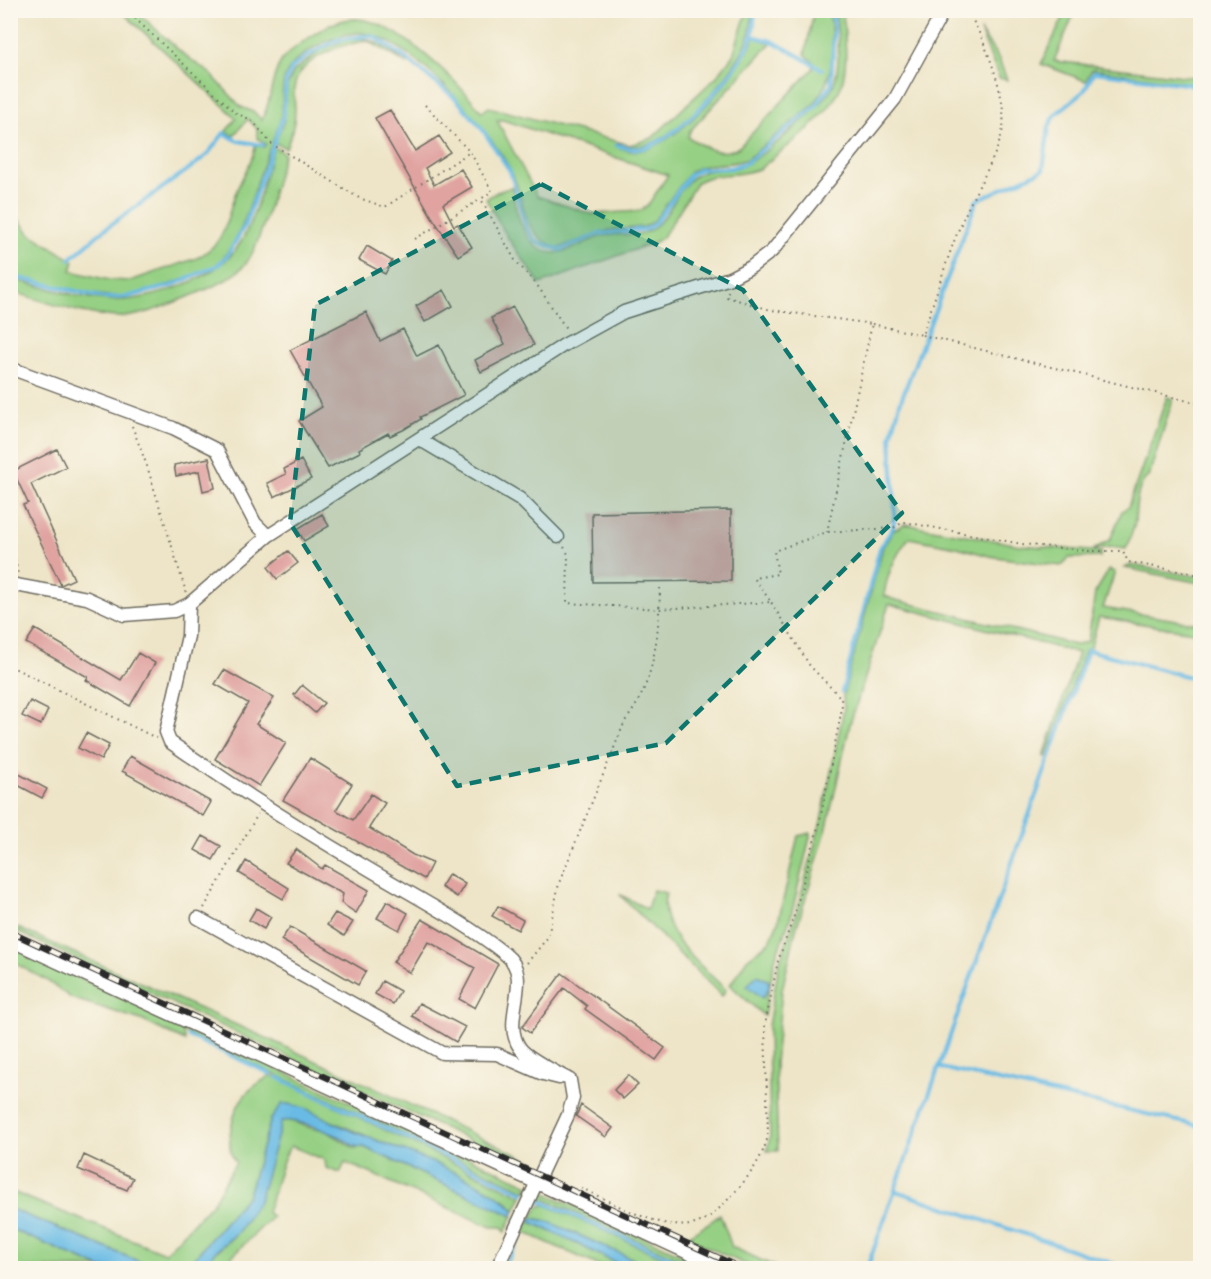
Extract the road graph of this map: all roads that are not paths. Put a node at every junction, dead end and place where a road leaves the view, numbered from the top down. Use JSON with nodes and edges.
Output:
{"nodes":[{"id":1,"x":944,"y":10,"type":"edge"},
{"id":2,"x":10,"y":368,"type":"edge"},
{"id":3,"x":419,"y":439,"type":"junction"},
{"id":4,"x":268,"y":536,"type":"junction"},
{"id":5,"x":558,"y":537,"type":"road end"},
{"id":6,"x":15,"y":584,"type":"edge"},
{"id":7,"x":189,"y":604,"type":"junction"},
{"id":8,"x":198,"y":918,"type":"road end"},
{"id":9,"x":10,"y":940,"type":"edge"},
{"id":10,"x":570,"y":1080,"type":"junction"},
{"id":11,"x":537,"y":1184,"type":"junction"},
{"id":12,"x":497,"y":1269,"type":"edge"},
{"id":13,"x":721,"y":1269,"type":"edge"}],
"edges":[{"from":1,"to":3,"type":"street"},
{"from":2,"to":4,"type":"street"},
{"from":3,"to":4,"type":"street"},
{"from":3,"to":5,"type":"street"},
{"from":4,"to":7,"type":"street"},
{"from":6,"to":7,"type":"street"},
{"from":7,"to":10,"type":"street"},
{"from":8,"to":10,"type":"street"},
{"from":9,"to":11,"type":"street"},
{"from":10,"to":11,"type":"street"},
{"from":11,"to":12,"type":"street"},
{"from":11,"to":13,"type":"street"}]}
